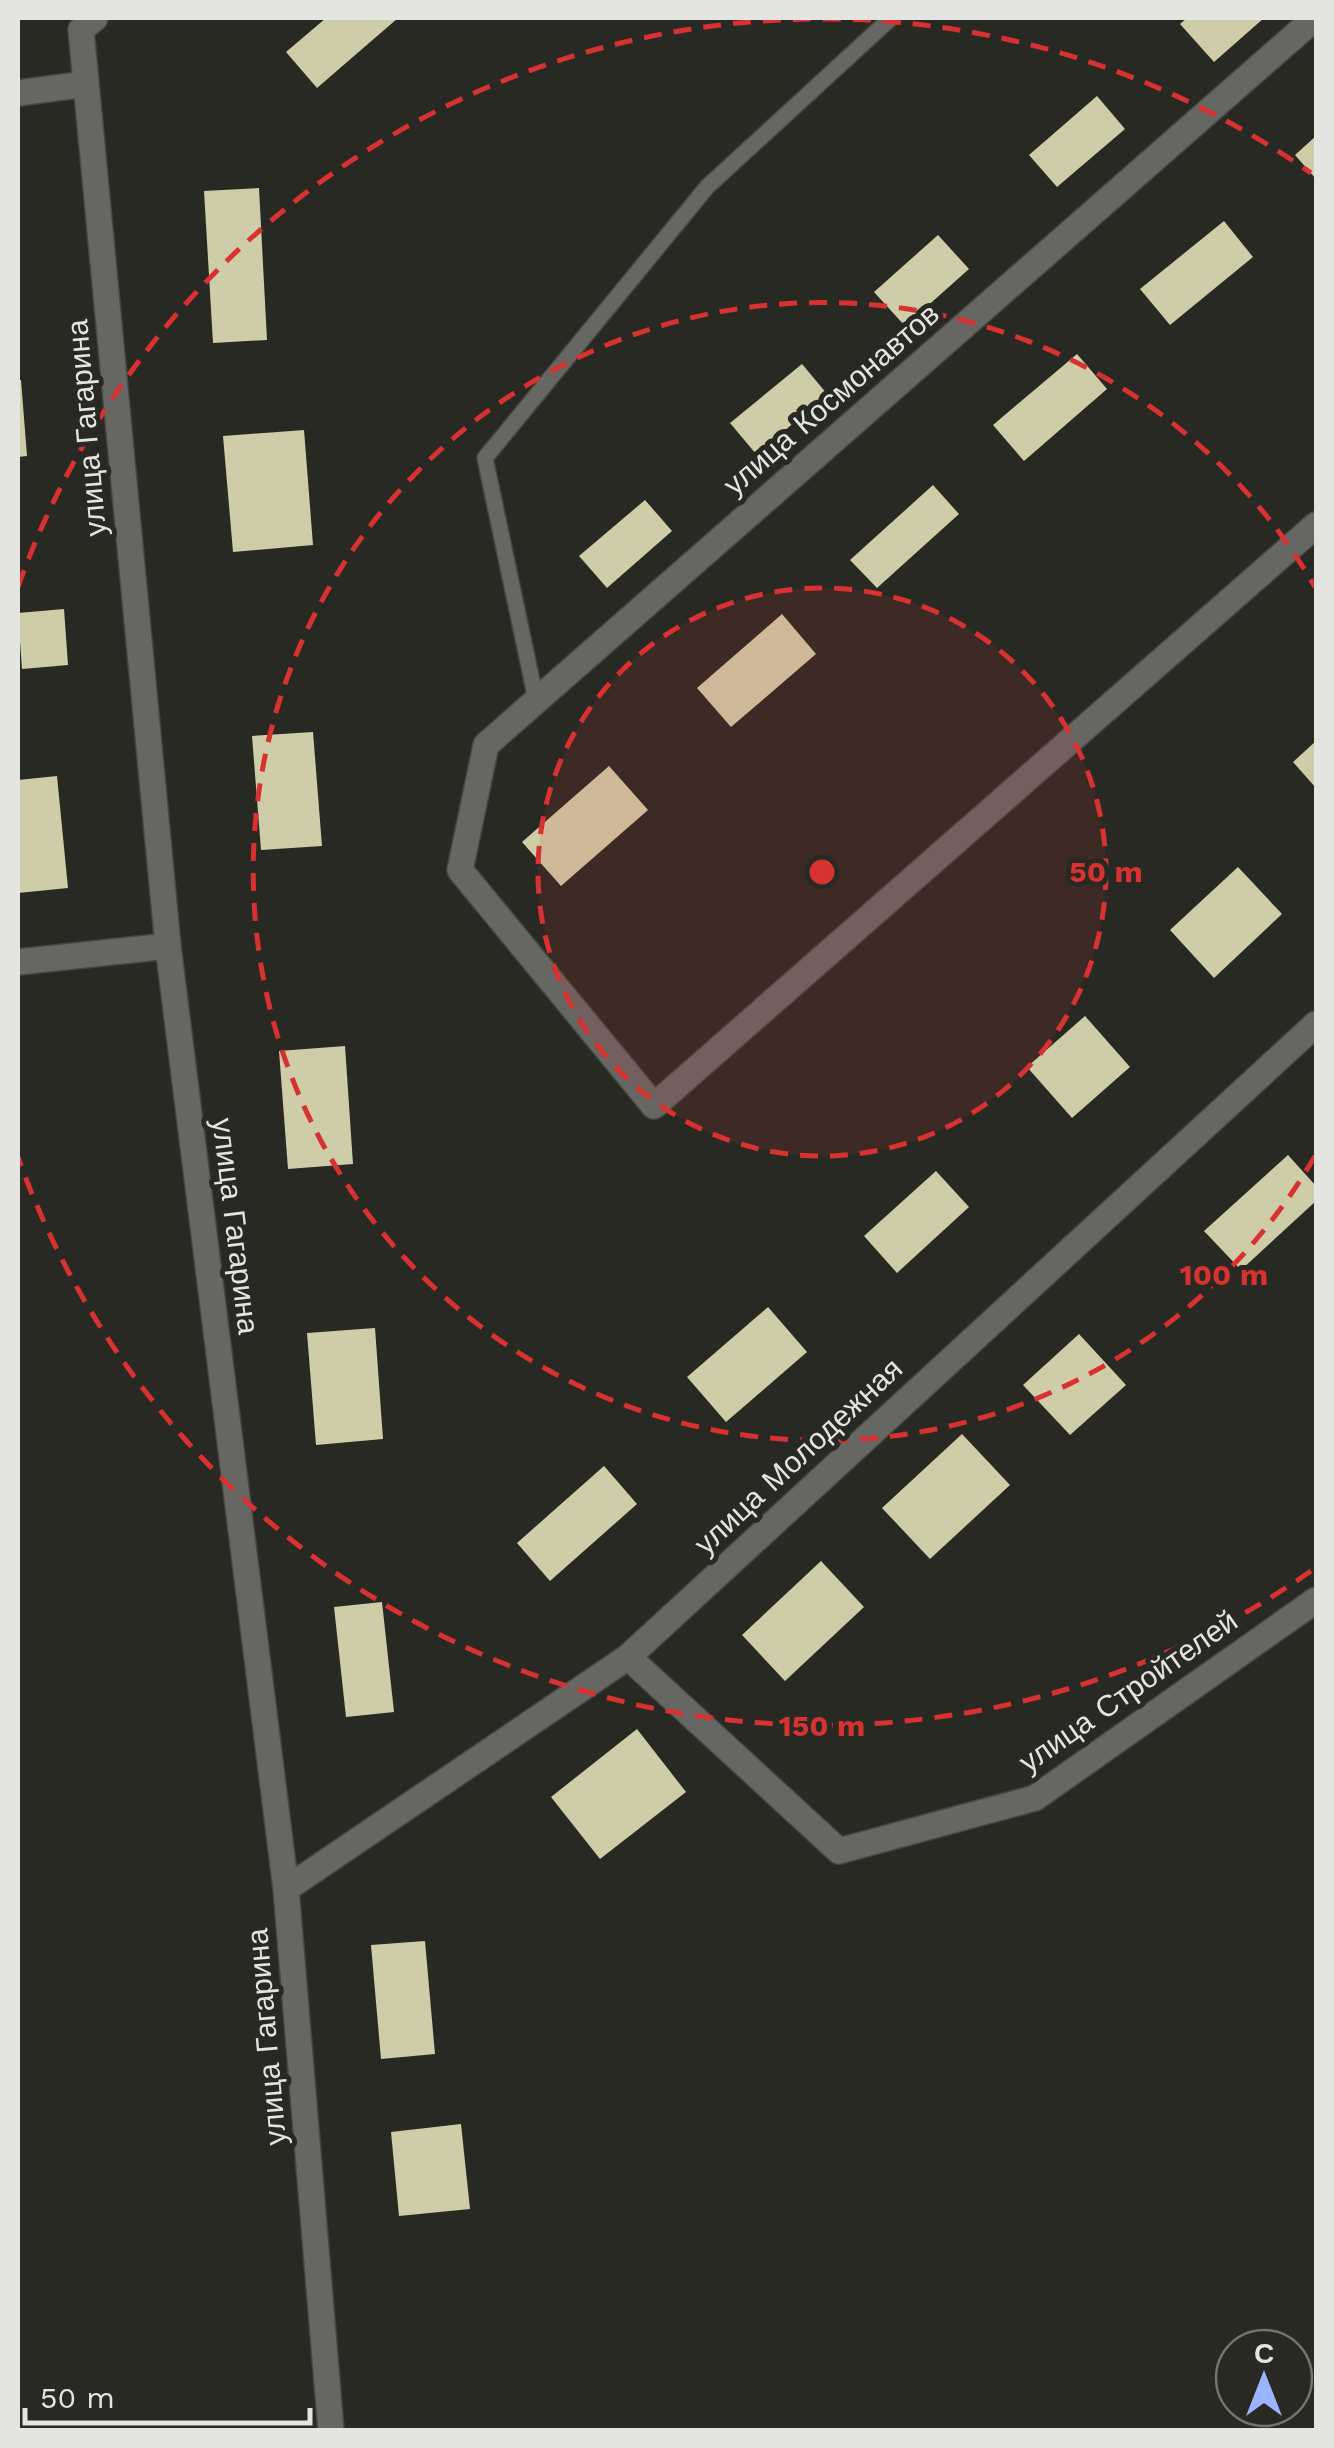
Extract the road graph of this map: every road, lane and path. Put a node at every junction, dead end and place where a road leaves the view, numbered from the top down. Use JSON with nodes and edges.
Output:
{"nodes":[{"id":1,"x":891,"y":18,"type":"edge"},
{"id":2,"x":1315,"y":18,"type":"edge"},
{"id":3,"x":88,"y":24,"type":"edge"},
{"id":4,"x":86,"y":84,"type":"junction"},
{"id":5,"x":18,"y":93,"type":"edge"},
{"id":6,"x":1316,"y":525,"type":"edge"},
{"id":7,"x":536,"y":700,"type":"junction"},
{"id":8,"x":168,"y":946,"type":"junction"},
{"id":9,"x":18,"y":962,"type":"edge"},
{"id":10,"x":1316,"y":1024,"type":"edge"},
{"id":11,"x":1316,"y":1600,"type":"edge"},
{"id":12,"x":628,"y":1657,"type":"junction"},
{"id":13,"x":286,"y":1889,"type":"junction"},
{"id":14,"x":331,"y":2430,"type":"edge"}],
"edges":[{"from":1,"to":7,"type":"lane"},
{"from":2,"to":7,"type":"street","name":"улица Космонавтов"},
{"from":3,"to":4,"type":"street","name":"улица Гагарина"},
{"from":4,"to":5,"type":"street"},
{"from":4,"to":8,"type":"street","name":"улица Гагарина"},
{"from":6,"to":7,"type":"street","name":"улица Космонавтов"},
{"from":8,"to":9,"type":"street"},
{"from":8,"to":13,"type":"street","name":"улица Гагарина"},
{"from":10,"to":12,"type":"street","name":"улица Молодежная"},
{"from":11,"to":12,"type":"street","name":"улица Стройтелей"},
{"from":12,"to":13,"type":"street","name":"улица Молодежная"},
{"from":13,"to":14,"type":"street","name":"улица Гагарина"}]}
